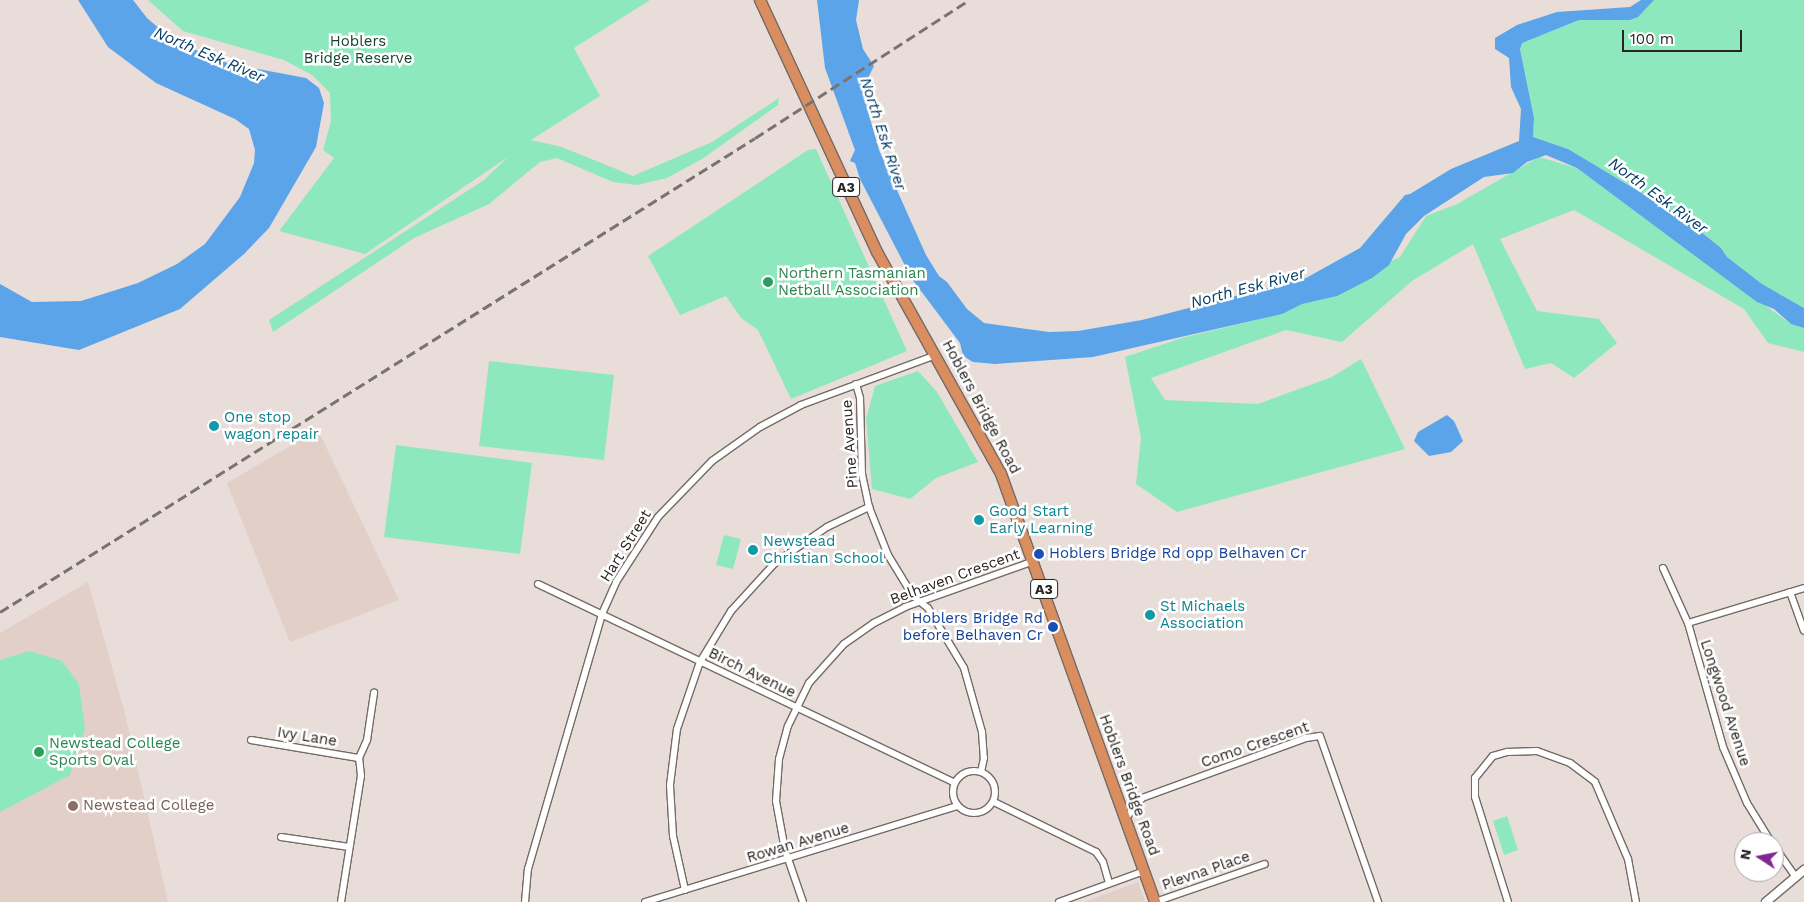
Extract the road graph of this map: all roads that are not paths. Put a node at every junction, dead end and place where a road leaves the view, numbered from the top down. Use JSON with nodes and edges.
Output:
{"nodes":[{"id":1,"x":760,"y":0,"type":"edge"},
{"id":2,"x":936,"y":355,"type":"junction"},
{"id":3,"x":856,"y":384,"type":"junction"},
{"id":4,"x":869,"y":507,"type":"junction"},
{"id":5,"x":1034,"y":561,"type":"junction"},
{"id":6,"x":1663,"y":568,"type":"dead end"},
{"id":7,"x":538,"y":584,"type":"dead end"},
{"id":8,"x":1804,"y":588,"type":"edge"},
{"id":9,"x":1790,"y":592,"type":"junction"},
{"id":10,"x":921,"y":602,"type":"junction"},
{"id":11,"x":602,"y":614,"type":"junction"},
{"id":12,"x":1688,"y":624,"type":"junction"},
{"id":13,"x":1804,"y":631,"type":"edge"},
{"id":14,"x":700,"y":662,"type":"junction"},
{"id":15,"x":374,"y":693,"type":"dead end"},
{"id":16,"x":796,"y":708,"type":"junction"},
{"id":17,"x":251,"y":740,"type":"dead end"},
{"id":18,"x":359,"y":758,"type":"junction"},
{"id":19,"x":981,"y":772,"type":"junction"},
{"id":20,"x":955,"y":783,"type":"junction"},
{"id":21,"x":994,"y":802,"type":"junction"},
{"id":22,"x":958,"y":806,"type":"junction"},
{"id":23,"x":1125,"y":819,"type":"junction"},
{"id":24,"x":1765,"y":832,"type":"edge"},
{"id":25,"x":281,"y":837,"type":"dead end"},
{"id":26,"x":349,"y":847,"type":"junction"},
{"id":27,"x":788,"y":859,"type":"junction"},
{"id":28,"x":1784,"y":860,"type":"edge"},
{"id":29,"x":1265,"y":864,"type":"dead end"},
{"id":30,"x":1804,"y":870,"type":"edge"},
{"id":31,"x":1144,"y":871,"type":"junction"},
{"id":32,"x":1796,"y":877,"type":"junction"},
{"id":33,"x":1109,"y":883,"type":"junction"},
{"id":34,"x":685,"y":890,"type":"junction"},
{"id":35,"x":341,"y":902,"type":"edge"},
{"id":36,"x":525,"y":902,"type":"edge"},
{"id":37,"x":646,"y":902,"type":"edge"},
{"id":38,"x":804,"y":902,"type":"edge"},
{"id":39,"x":1058,"y":902,"type":"edge"},
{"id":40,"x":1155,"y":902,"type":"edge"},
{"id":41,"x":1378,"y":902,"type":"edge"},
{"id":42,"x":1508,"y":902,"type":"edge"},
{"id":43,"x":1636,"y":902,"type":"edge"},
{"id":44,"x":1766,"y":902,"type":"edge"}],
"edges":[{"from":1,"to":2,"type":"highway","name":"Hoblers Bridge Road","number":"A3"},
{"from":2,"to":3,"type":"street","name":"Hart Street"},
{"from":2,"to":5,"type":"highway","name":"Hoblers Bridge Road","number":"A3"},
{"from":3,"to":4,"type":"street","name":"Pine Avenue"},
{"from":3,"to":11,"type":"street","name":"Hart Street"},
{"from":4,"to":10,"type":"street","name":"Pine Avenue"},
{"from":4,"to":14,"type":"street"},
{"from":5,"to":10,"type":"street","name":"Belhaven Crescent"},
{"from":5,"to":23,"type":"highway","name":"Hoblers Bridge Road","number":"A3"},
{"from":6,"to":12,"type":"street","name":"Longwood Avenue"},
{"from":7,"to":11,"type":"street","name":"Birch Avenue"},
{"from":8,"to":9,"type":"street"},
{"from":9,"to":12,"type":"street"},
{"from":9,"to":13,"type":"street"},
{"from":10,"to":16,"type":"street","name":"Belhaven Crescent"},
{"from":10,"to":19,"type":"street","name":"Pine Avenue"},
{"from":11,"to":14,"type":"street","name":"Birch Avenue"},
{"from":11,"to":36,"type":"street","name":"Hart Street"},
{"from":12,"to":24,"type":"street","name":"Longwood Avenue"},
{"from":14,"to":16,"type":"street","name":"Birch Avenue"},
{"from":14,"to":34,"type":"street"},
{"from":15,"to":18,"type":"street"},
{"from":16,"to":20,"type":"street","name":"Birch Avenue"},
{"from":16,"to":27,"type":"street","name":"Belhaven Crescent"},
{"from":17,"to":18,"type":"street","name":"Ivy Lane"},
{"from":18,"to":26,"type":"street"},
{"from":19,"to":20,"type":"street"},
{"from":19,"to":21,"type":"street"},
{"from":20,"to":22,"type":"street"},
{"from":21,"to":22,"type":"street"},
{"from":21,"to":33,"type":"street"},
{"from":22,"to":27,"type":"street","name":"Rowan Avenue"},
{"from":23,"to":31,"type":"highway","name":"Hoblers Bridge Road","number":"A3"},
{"from":23,"to":41,"type":"street","name":"Como Crescent"},
{"from":25,"to":26,"type":"street"},
{"from":26,"to":35,"type":"street"},
{"from":27,"to":34,"type":"street","name":"Rowan Avenue"},
{"from":27,"to":38,"type":"street","name":"Belhaven Crescent"},
{"from":28,"to":32,"type":"street"},
{"from":29,"to":40,"type":"street","name":"Plevna Place"},
{"from":30,"to":32,"type":"street"},
{"from":31,"to":33,"type":"street"},
{"from":31,"to":40,"type":"highway","name":"Hoblers Bridge Road","number":"A3"},
{"from":32,"to":44,"type":"street"},
{"from":33,"to":39,"type":"street"},
{"from":34,"to":37,"type":"street","name":"Rowan Avenue"},
{"from":42,"to":43,"type":"street"}]}
